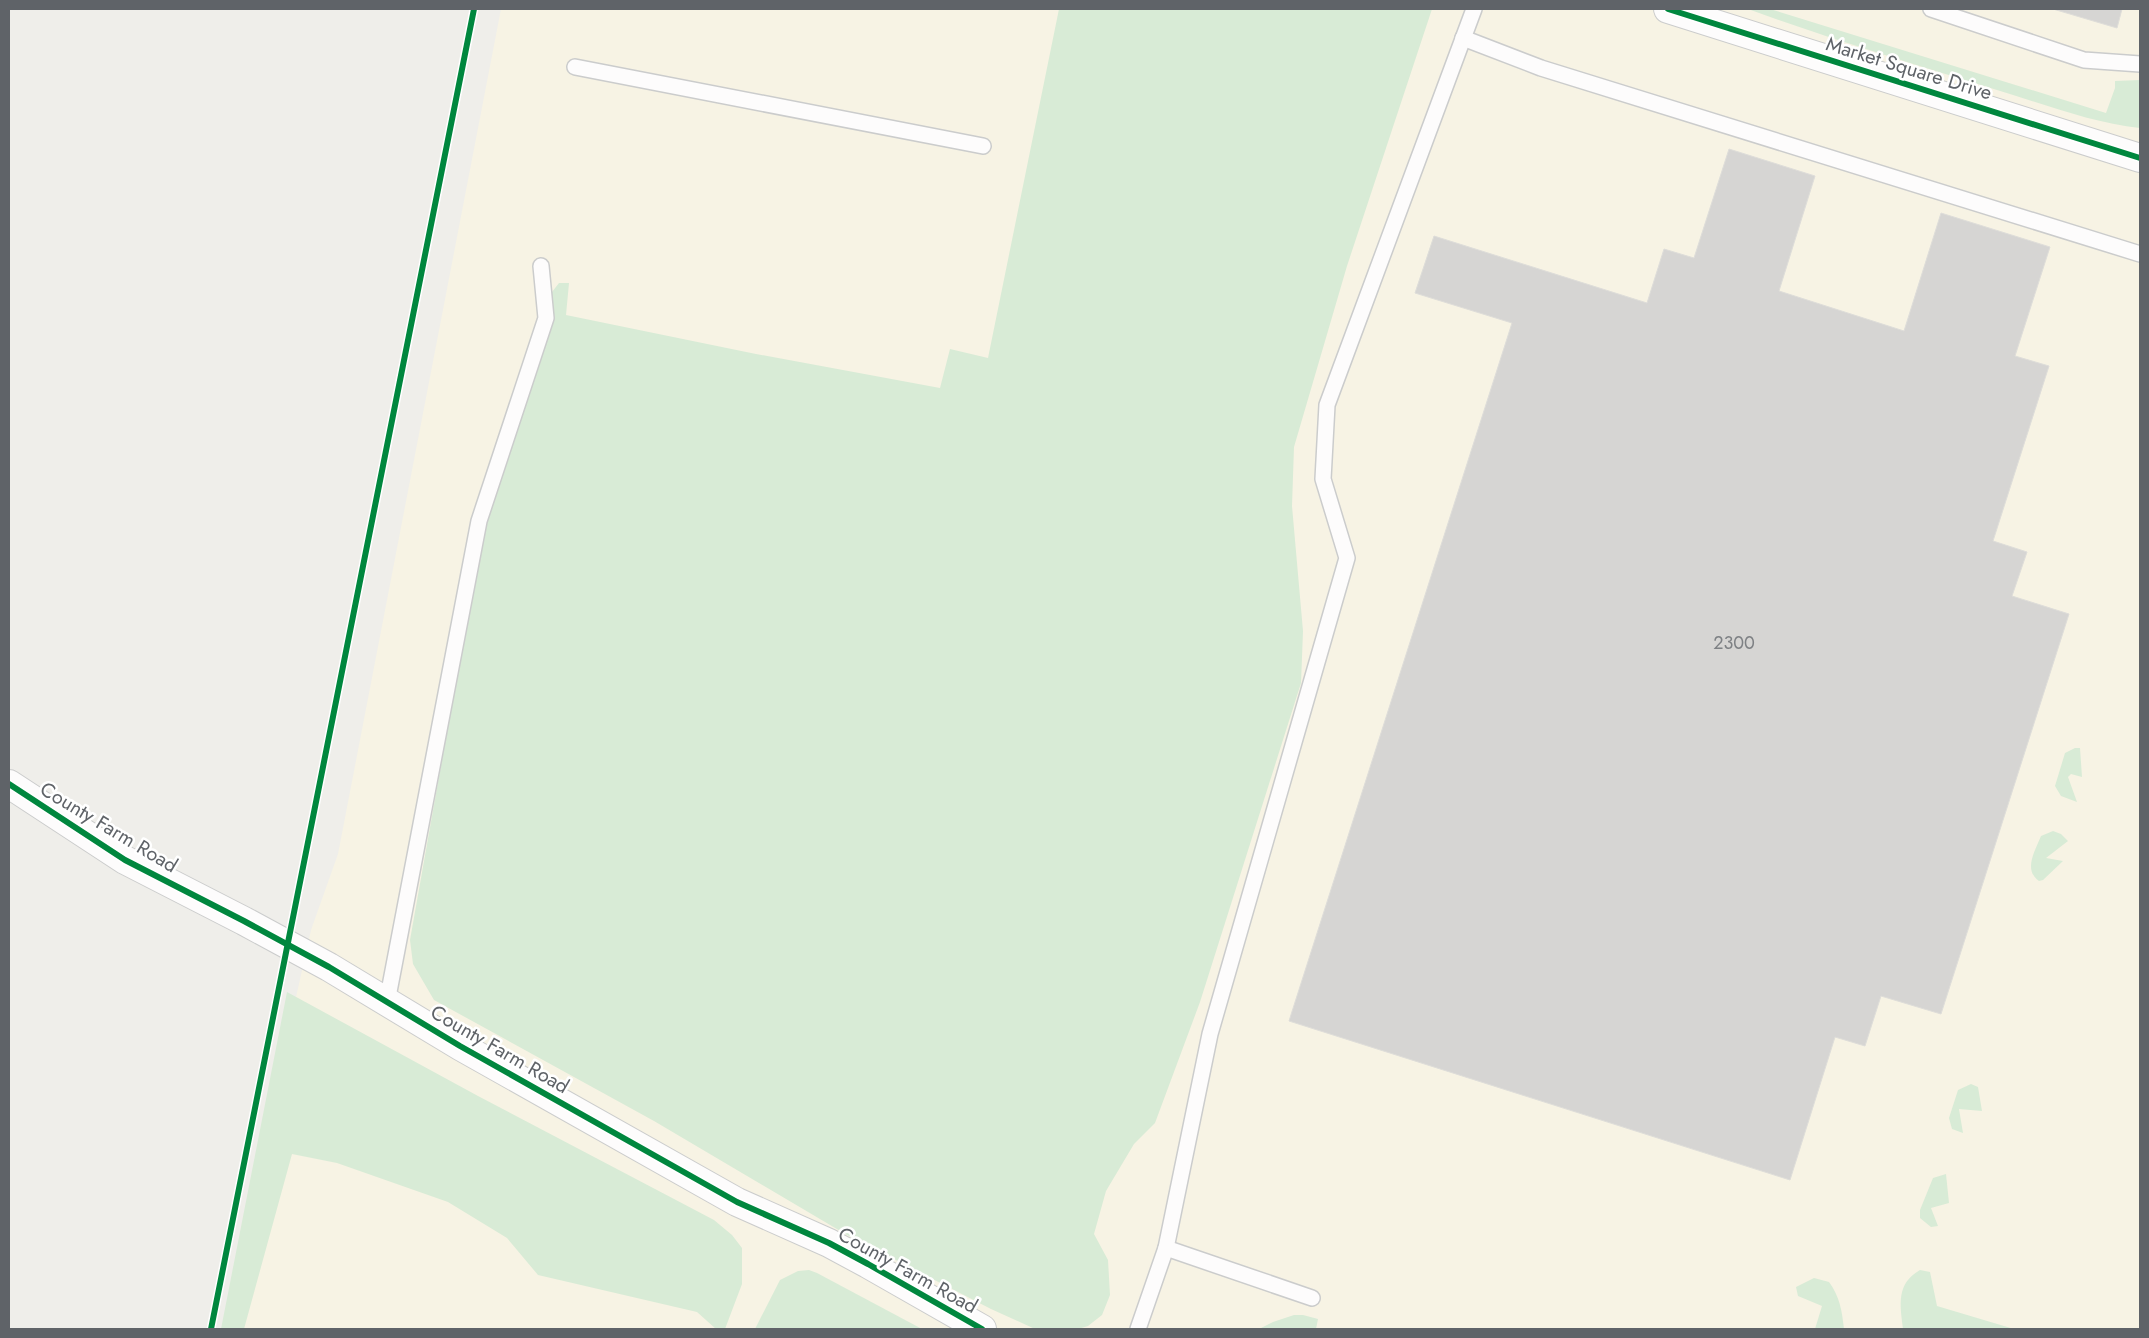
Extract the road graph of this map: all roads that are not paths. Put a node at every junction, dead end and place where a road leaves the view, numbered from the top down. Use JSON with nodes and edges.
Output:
{"nodes":[{"id":1,"x":1474,"y":9,"type":"edge"},
{"id":2,"x":1668,"y":9,"type":"edge"},
{"id":3,"x":1931,"y":9,"type":"edge"},
{"id":4,"x":1463,"y":38,"type":"junction"},
{"id":5,"x":2140,"y":64,"type":"edge"},
{"id":6,"x":575,"y":66,"type":"dead end"},
{"id":7,"x":983,"y":146,"type":"dead end"},
{"id":8,"x":2139,"y":154,"type":"edge"},
{"id":9,"x":2140,"y":254,"type":"edge"},
{"id":10,"x":541,"y":266,"type":"dead end"},
{"id":11,"x":9,"y":784,"type":"edge"},
{"id":12,"x":387,"y":1002,"type":"junction"},
{"id":13,"x":1166,"y":1248,"type":"junction"},
{"id":14,"x":1312,"y":1298,"type":"dead end"},
{"id":15,"x":982,"y":1329,"type":"edge"},
{"id":16,"x":1138,"y":1329,"type":"edge"}],
"edges":[{"from":1,"to":4,"type":"lane"},
{"from":2,"to":8,"type":"street","name":"Market Square Drive"},
{"from":3,"to":5,"type":"lane"},
{"from":4,"to":9,"type":"lane"},
{"from":4,"to":13,"type":"lane"},
{"from":6,"to":7,"type":"lane"},
{"from":10,"to":12,"type":"lane"},
{"from":11,"to":12,"type":"street","name":"County Farm Road"},
{"from":12,"to":15,"type":"street","name":"County Farm Road"},
{"from":13,"to":14,"type":"lane"},
{"from":13,"to":16,"type":"lane"}]}
